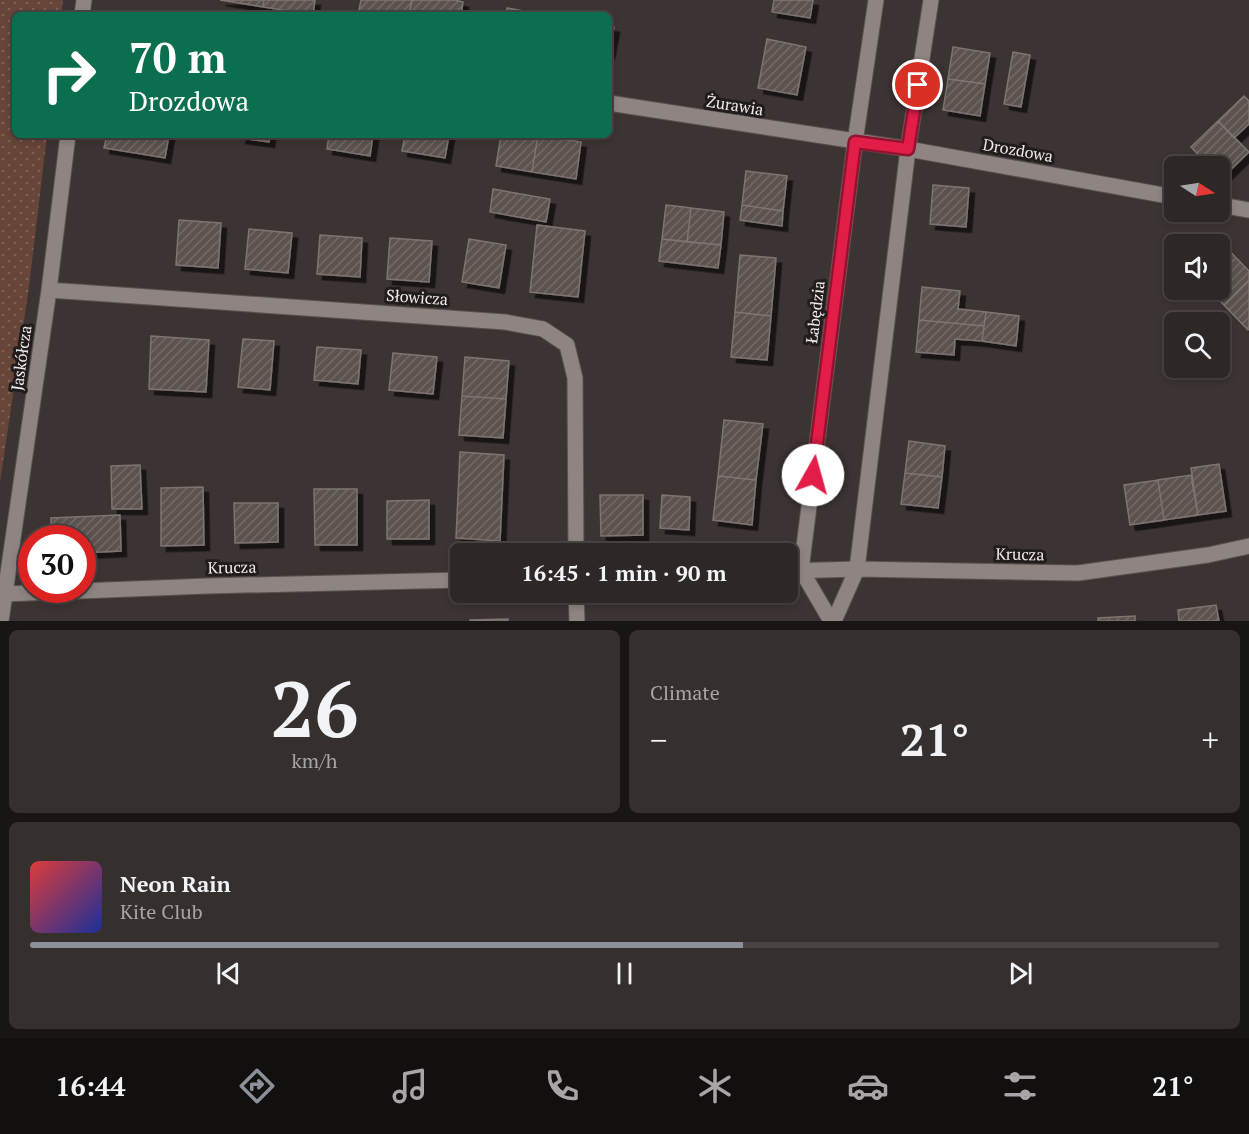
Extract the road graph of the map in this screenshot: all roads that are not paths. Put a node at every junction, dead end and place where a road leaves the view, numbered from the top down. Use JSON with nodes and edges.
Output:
{"nodes":[{"id":1,"x":876,"y":0,"type":"edge"},
{"id":2,"x":931,"y":0,"type":"edge"},
{"id":3,"x":612,"y":103,"type":"edge"},
{"id":4,"x":68,"y":138,"type":"edge"},
{"id":5,"x":855,"y":142,"type":"junction"},
{"id":6,"x":908,"y":149,"type":"junction"},
{"id":7,"x":1164,"y":195,"type":"edge"},
{"id":8,"x":1230,"y":207,"type":"edge"},
{"id":9,"x":1249,"y":210,"type":"edge"},
{"id":10,"x":49,"y":290,"type":"junction"},
{"id":11,"x":576,"y":543,"type":"edge"},
{"id":12,"x":798,"y":543,"type":"edge"},
{"id":13,"x":1249,"y":546,"type":"edge"},
{"id":14,"x":857,"y":569,"type":"junction"},
{"id":15,"x":798,"y":570,"type":"edge"},
{"id":16,"x":798,"y":575,"type":"edge"},
{"id":17,"x":450,"y":580,"type":"edge"},
{"id":18,"x":4,"y":594,"type":"junction"},
{"id":19,"x":576,"y":603,"type":"edge"},
{"id":20,"x":1,"y":621,"type":"edge"},
{"id":21,"x":577,"y":621,"type":"edge"},
{"id":22,"x":833,"y":621,"type":"edge"}],
"edges":[{"from":1,"to":5,"type":"street","name":"Łabędzia"},
{"from":2,"to":6,"type":"street"},
{"from":3,"to":5,"type":"street","name":"Żurawia"},
{"from":4,"to":10,"type":"street","name":"Jaskółcza"},
{"from":5,"to":6,"type":"street","name":"Drozdowa"},
{"from":5,"to":12,"type":"street","name":"Łabędzia"},
{"from":6,"to":7,"type":"street","name":"Drozdowa"},
{"from":6,"to":14,"type":"street"},
{"from":8,"to":9,"type":"street"},
{"from":10,"to":11,"type":"street","name":"Słowicza"},
{"from":10,"to":18,"type":"street","name":"Jaskółcza"},
{"from":13,"to":14,"type":"street","name":"Krucza"},
{"from":14,"to":15,"type":"street","name":"Krucza"},
{"from":14,"to":22,"type":"street"},
{"from":16,"to":22,"type":"street"},
{"from":17,"to":18,"type":"street","name":"Krucza"},
{"from":18,"to":20,"type":"street","name":"Jaskółcza"},
{"from":19,"to":21,"type":"street"}]}
